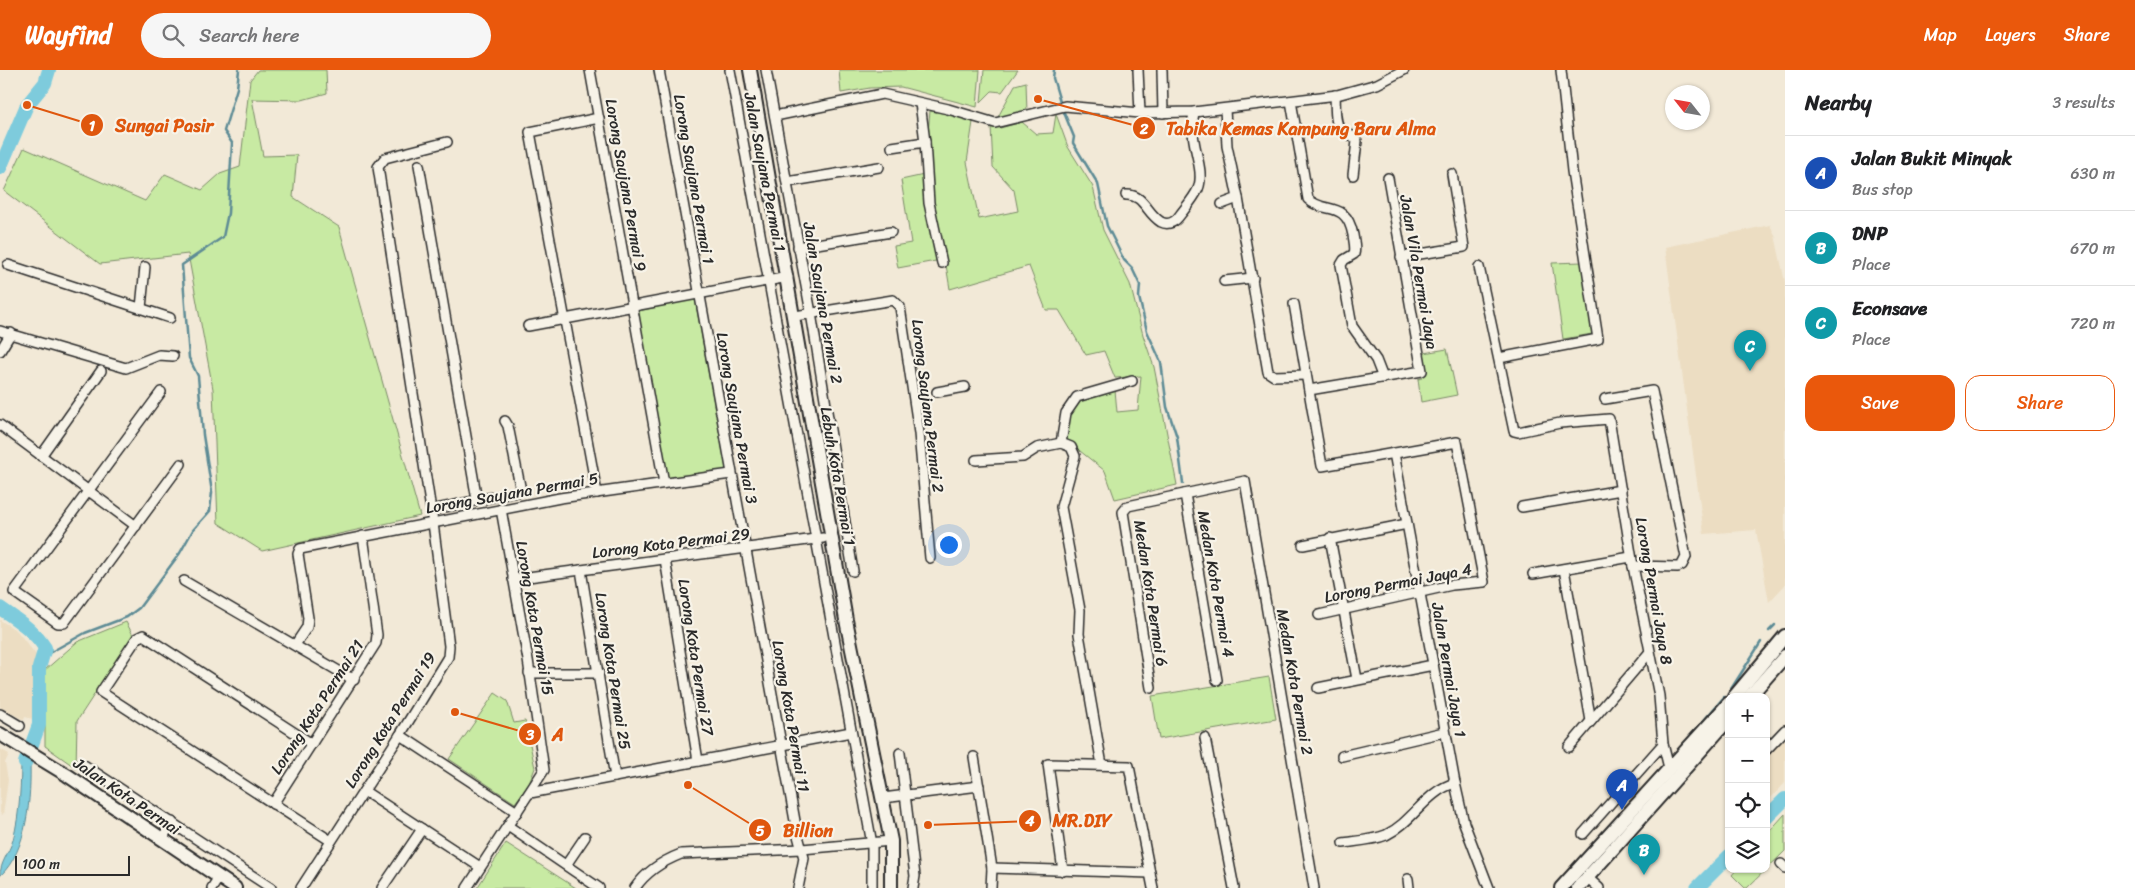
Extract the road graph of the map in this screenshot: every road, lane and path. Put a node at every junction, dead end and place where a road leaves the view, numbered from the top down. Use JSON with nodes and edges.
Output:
{"nodes":[{"id":1,"x":590,"y":70,"type":"edge"},
{"id":2,"x":659,"y":70,"type":"edge"},
{"id":3,"x":730,"y":70,"type":"edge"},
{"id":4,"x":750,"y":70,"type":"edge"},
{"id":5,"x":766,"y":70,"type":"edge"},
{"id":6,"x":1138,"y":70,"type":"edge"},
{"id":7,"x":1162,"y":70,"type":"edge"},
{"id":8,"x":1404,"y":70,"type":"edge"},
{"id":9,"x":1561,"y":70,"type":"edge"},
{"id":10,"x":1335,"y":95,"type":"junction"},
{"id":11,"x":1291,"y":101,"type":"junction"},
{"id":12,"x":920,"y":103,"type":"junction"},
{"id":13,"x":1225,"y":108,"type":"junction"},
{"id":14,"x":1194,"y":112,"type":"junction"},
{"id":15,"x":1140,"y":113,"type":"junction"},
{"id":16,"x":1163,"y":113,"type":"junction"},
{"id":17,"x":775,"y":116,"type":"junction"},
{"id":18,"x":598,"y":118,"type":"junction"},
{"id":19,"x":447,"y":142,"type":"dead end"},
{"id":20,"x":925,"y":142,"type":"junction"},
{"id":21,"x":892,"y":147,"type":"dead end"},
{"id":22,"x":419,"y":165,"type":"dead end"},
{"id":23,"x":879,"y":167,"type":"dead end"},
{"id":24,"x":1452,"y":174,"type":"dead end"},
{"id":25,"x":1353,"y":175,"type":"dead end"},
{"id":26,"x":1388,"y":178,"type":"dead end"},
{"id":27,"x":787,"y":182,"type":"junction"},
{"id":28,"x":1126,"y":195,"type":"dead end"},
{"id":29,"x":1238,"y":198,"type":"junction"},
{"id":30,"x":1222,"y":204,"type":"dead end"},
{"id":31,"x":891,"y":232,"type":"dead end"},
{"id":32,"x":798,"y":247,"type":"junction"},
{"id":33,"x":1401,"y":257,"type":"junction"},
{"id":34,"x":942,"y":263,"type":"dead end"},
{"id":35,"x":8,"y":265,"type":"dead end"},
{"id":36,"x":145,"y":267,"type":"dead end"},
{"id":37,"x":1479,"y":267,"type":"dead end"},
{"id":38,"x":788,"y":277,"type":"junction"},
{"id":39,"x":1253,"y":278,"type":"junction"},
{"id":40,"x":770,"y":280,"type":"junction"},
{"id":41,"x":1224,"y":280,"type":"dead end"},
{"id":42,"x":700,"y":293,"type":"junction"},
{"id":43,"x":1294,"y":304,"type":"dead end"},
{"id":44,"x":633,"y":306,"type":"junction"},
{"id":45,"x":141,"y":308,"type":"junction"},
{"id":46,"x":811,"y":313,"type":"junction"},
{"id":47,"x":795,"y":316,"type":"junction"},
{"id":48,"x":170,"y":318,"type":"dead end"},
{"id":49,"x":565,"y":319,"type":"junction"},
{"id":50,"x":528,"y":326,"type":"dead end"},
{"id":51,"x":0,"y":331,"type":"edge"},
{"id":52,"x":11,"y":333,"type":"junction"},
{"id":53,"x":0,"y":351,"type":"edge"},
{"id":54,"x":173,"y":356,"type":"dead end"},
{"id":55,"x":1499,"y":358,"type":"junction"},
{"id":56,"x":102,"y":372,"type":"dead end"},
{"id":57,"x":1306,"y":375,"type":"junction"},
{"id":58,"x":1383,"y":378,"type":"junction"},
{"id":59,"x":1132,"y":381,"type":"dead end"},
{"id":60,"x":965,"y":387,"type":"dead end"},
{"id":61,"x":1309,"y":390,"type":"junction"},
{"id":62,"x":161,"y":392,"type":"dead end"},
{"id":63,"x":937,"y":392,"type":"dead end"},
{"id":64,"x":1606,"y":399,"type":"dead end"},
{"id":65,"x":505,"y":421,"type":"dead end"},
{"id":66,"x":0,"y":425,"type":"edge"},
{"id":67,"x":1061,"y":444,"type":"junction"},
{"id":68,"x":1394,"y":453,"type":"junction"},
{"id":69,"x":41,"y":456,"type":"junction"},
{"id":70,"x":976,"y":460,"type":"dead end"},
{"id":71,"x":181,"y":464,"type":"dead end"},
{"id":72,"x":731,"y":474,"type":"junction"},
{"id":73,"x":664,"y":483,"type":"junction"},
{"id":74,"x":1621,"y":490,"type":"junction"},
{"id":75,"x":89,"y":492,"type":"junction"},
{"id":76,"x":597,"y":493,"type":"junction"},
{"id":77,"x":1185,"y":494,"type":"junction"},
{"id":78,"x":477,"y":500,"type":"junction"},
{"id":79,"x":1522,"y":507,"type":"dead end"},
{"id":80,"x":501,"y":509,"type":"junction"},
{"id":81,"x":431,"y":510,"type":"junction"},
{"id":82,"x":433,"y":523,"type":"junction"},
{"id":83,"x":1407,"y":524,"type":"junction"},
{"id":84,"x":136,"y":526,"type":"junction"},
{"id":85,"x":363,"y":536,"type":"junction"},
{"id":86,"x":832,"y":536,"type":"junction"},
{"id":87,"x":817,"y":538,"type":"junction"},
{"id":88,"x":1330,"y":538,"type":"junction"},
{"id":89,"x":1303,"y":545,"type":"dead end"},
{"id":90,"x":746,"y":548,"type":"junction"},
{"id":91,"x":665,"y":558,"type":"junction"},
{"id":92,"x":930,"y":558,"type":"dead end"},
{"id":93,"x":1632,"y":561,"type":"junction"},
{"id":94,"x":1564,"y":569,"type":"junction"},
{"id":95,"x":581,"y":570,"type":"junction"},
{"id":96,"x":853,"y":571,"type":"dead end"},
{"id":97,"x":1532,"y":574,"type":"dead end"},
{"id":98,"x":513,"y":579,"type":"junction"},
{"id":99,"x":184,"y":581,"type":"dead end"},
{"id":100,"x":1420,"y":592,"type":"junction"},
{"id":101,"x":1343,"y":609,"type":"junction"},
{"id":102,"x":1319,"y":615,"type":"dead end"},
{"id":103,"x":1785,"y":636,"type":"edge"},
{"id":104,"x":295,"y":645,"type":"junction"},
{"id":105,"x":1650,"y":653,"type":"junction"},
{"id":106,"x":1784,"y":659,"type":"edge"},
{"id":107,"x":1433,"y":665,"type":"junction"},
{"id":108,"x":530,"y":673,"type":"junction"},
{"id":109,"x":599,"y":673,"type":"junction"},
{"id":110,"x":354,"y":680,"type":"junction"},
{"id":111,"x":1217,"y":680,"type":"dead end"},
{"id":112,"x":1357,"y":680,"type":"junction"},
{"id":113,"x":1151,"y":688,"type":"dead end"},
{"id":114,"x":1318,"y":688,"type":"dead end"},
{"id":115,"x":1737,"y":693,"type":"edge"},
{"id":116,"x":1753,"y":693,"type":"edge"},
{"id":117,"x":1725,"y":707,"type":"edge"},
{"id":118,"x":4,"y":716,"type":"edge"},
{"id":119,"x":1591,"y":721,"type":"junction"},
{"id":120,"x":1725,"y":724,"type":"edge"},
{"id":121,"x":20,"y":726,"type":"dead end"},
{"id":122,"x":1785,"y":730,"type":"edge"},
{"id":123,"x":851,"y":732,"type":"junction"},
{"id":124,"x":1444,"y":732,"type":"junction"},
{"id":125,"x":0,"y":734,"type":"edge"},
{"id":126,"x":400,"y":735,"type":"junction"},
{"id":127,"x":1205,"y":738,"type":"dead end"},
{"id":128,"x":312,"y":744,"type":"junction"},
{"id":129,"x":1664,"y":744,"type":"junction"},
{"id":130,"x":782,"y":745,"type":"junction"},
{"id":131,"x":1770,"y":746,"type":"edge"},
{"id":132,"x":1568,"y":747,"type":"dead end"},
{"id":133,"x":900,"y":753,"type":"dead end"},
{"id":134,"x":1342,"y":756,"type":"dead end"},
{"id":135,"x":974,"y":757,"type":"dead end"},
{"id":136,"x":698,"y":761,"type":"junction"},
{"id":137,"x":84,"y":764,"type":"dead end"},
{"id":138,"x":1102,"y":765,"type":"junction"},
{"id":139,"x":1669,"y":768,"type":"junction"},
{"id":140,"x":615,"y":776,"type":"junction"},
{"id":141,"x":1455,"y":783,"type":"junction"},
{"id":142,"x":979,"y":786,"type":"junction"},
{"id":143,"x":364,"y":791,"type":"junction"},
{"id":144,"x":530,"y":792,"type":"junction"},
{"id":145,"x":904,"y":795,"type":"junction"},
{"id":146,"x":883,"y":798,"type":"junction"},
{"id":147,"x":273,"y":804,"type":"junction"},
{"id":148,"x":517,"y":812,"type":"junction"},
{"id":149,"x":172,"y":822,"type":"junction"},
{"id":150,"x":508,"y":826,"type":"junction"},
{"id":151,"x":422,"y":829,"type":"junction"},
{"id":152,"x":1583,"y":834,"type":"dead end"},
{"id":153,"x":585,"y":837,"type":"dead end"},
{"id":154,"x":162,"y":839,"type":"junction"},
{"id":155,"x":891,"y":841,"type":"junction"},
{"id":156,"x":331,"y":842,"type":"junction"},
{"id":157,"x":1344,"y":843,"type":"dead end"},
{"id":158,"x":872,"y":844,"type":"junction"},
{"id":159,"x":802,"y":849,"type":"junction"},
{"id":160,"x":566,"y":865,"type":"junction"},
{"id":161,"x":480,"y":867,"type":"junction"},
{"id":162,"x":992,"y":868,"type":"junction"},
{"id":163,"x":1063,"y":870,"type":"junction"},
{"id":164,"x":1150,"y":873,"type":"junction"},
{"id":165,"x":1588,"y":878,"type":"junction"},
{"id":166,"x":215,"y":883,"type":"edge"},
{"id":167,"x":235,"y":888,"type":"edge"},
{"id":168,"x":271,"y":888,"type":"edge"},
{"id":169,"x":300,"y":888,"type":"edge"},
{"id":170,"x":382,"y":888,"type":"edge"},
{"id":171,"x":467,"y":888,"type":"edge"},
{"id":172,"x":600,"y":888,"type":"edge"},
{"id":173,"x":635,"y":888,"type":"edge"},
{"id":174,"x":798,"y":888,"type":"edge"},
{"id":175,"x":872,"y":888,"type":"edge"},
{"id":176,"x":890,"y":888,"type":"edge"},
{"id":177,"x":913,"y":888,"type":"edge"},
{"id":178,"x":991,"y":888,"type":"edge"},
{"id":179,"x":1152,"y":888,"type":"edge"},
{"id":180,"x":1234,"y":888,"type":"edge"},
{"id":181,"x":1314,"y":888,"type":"edge"},
{"id":182,"x":1489,"y":888,"type":"edge"},
{"id":183,"x":1562,"y":888,"type":"edge"},
{"id":184,"x":1578,"y":888,"type":"edge"},
{"id":185,"x":1600,"y":888,"type":"edge"}],
"edges":[{"from":1,"to":18,"type":"street","name":"Lorong Saujana Permai 9"},
{"from":2,"to":42,"type":"street","name":"Lorong Saujana Permai 1"},
{"from":3,"to":40,"type":"street","name":"Jalan Saujana Permai 1"},
{"from":4,"to":38,"type":"main road","name":"Lebuh Kota Permai 1"},
{"from":5,"to":17,"type":"street","name":"Jalan Saujana Permai 2"},
{"from":6,"to":15,"type":"street"},
{"from":7,"to":16,"type":"street"},
{"from":8,"to":10,"type":"street"},
{"from":9,"to":55,"type":"street"},
{"from":10,"to":11,"type":"street"},
{"from":10,"to":25,"type":"street"},
{"from":11,"to":13,"type":"street"},
{"from":11,"to":58,"type":"street"},
{"from":12,"to":15,"type":"street"},
{"from":12,"to":17,"type":"street"},
{"from":12,"to":20,"type":"street"},
{"from":13,"to":14,"type":"street"},
{"from":13,"to":29,"type":"street"},
{"from":14,"to":16,"type":"street"},
{"from":14,"to":28,"type":"street"},
{"from":15,"to":16,"type":"street"},
{"from":17,"to":27,"type":"street","name":"Jalan Saujana Permai 2"},
{"from":18,"to":44,"type":"street","name":"Lorong Saujana Permai 9"},
{"from":18,"to":49,"type":"street"},
{"from":19,"to":81,"type":"street","name":"Lorong Kota Permai 19"},
{"from":20,"to":21,"type":"street"},
{"from":20,"to":34,"type":"street"},
{"from":22,"to":78,"type":"street"},
{"from":23,"to":27,"type":"street"},
{"from":24,"to":33,"type":"street"},
{"from":26,"to":33,"type":"street","name":"Jalan Vila Permai Jaya"},
{"from":27,"to":32,"type":"street","name":"Jalan Saujana Permai 2"},
{"from":29,"to":30,"type":"street"},
{"from":29,"to":39,"type":"street"},
{"from":31,"to":32,"type":"street"},
{"from":32,"to":46,"type":"street","name":"Jalan Saujana Permai 2"},
{"from":33,"to":58,"type":"street","name":"Jalan Vila Permai Jaya"},
{"from":35,"to":45,"type":"street"},
{"from":36,"to":45,"type":"street"},
{"from":37,"to":55,"type":"street"},
{"from":38,"to":40,"type":"street"},
{"from":38,"to":47,"type":"main road","name":"Lebuh Kota Permai 1"},
{"from":39,"to":41,"type":"street"},
{"from":39,"to":57,"type":"street"},
{"from":40,"to":42,"type":"street"},
{"from":40,"to":87,"type":"street","name":"Lebuh Kota Permai 1"},
{"from":42,"to":44,"type":"street"},
{"from":42,"to":72,"type":"street","name":"Lorong Saujana Permai 3"},
{"from":43,"to":57,"type":"street"},
{"from":44,"to":49,"type":"street"},
{"from":44,"to":73,"type":"street","name":"Lorong Saujana Permai 9"},
{"from":45,"to":48,"type":"street"},
{"from":46,"to":47,"type":"street","name":"Lorong Saujana Permai 2"},
{"from":46,"to":92,"type":"street","name":"Lorong Saujana Permai 2"},
{"from":46,"to":96,"type":"street","name":"Jalan Saujana Permai 2"},
{"from":47,"to":86,"type":"main road","name":"Lebuh Kota Permai 1"},
{"from":49,"to":50,"type":"street"},
{"from":49,"to":76,"type":"street"},
{"from":51,"to":52,"type":"street"},
{"from":52,"to":53,"type":"street"},
{"from":52,"to":54,"type":"street"},
{"from":55,"to":74,"type":"street","name":"Lorong Permai Jaya 8"},
{"from":56,"to":69,"type":"street"},
{"from":57,"to":61,"type":"street"},
{"from":58,"to":61,"type":"street"},
{"from":59,"to":67,"type":"street"},
{"from":60,"to":63,"type":"street"},
{"from":61,"to":68,"type":"street"},
{"from":62,"to":75,"type":"street"},
{"from":64,"to":93,"type":"street"},
{"from":65,"to":78,"type":"street"},
{"from":66,"to":69,"type":"street"},
{"from":67,"to":70,"type":"street"},
{"from":67,"to":138,"type":"street"},
{"from":68,"to":83,"type":"street","name":"Jalan Permai Jaya 1"},
{"from":68,"to":100,"type":"street","name":"Lorong Permai Jaya 4"},
{"from":69,"to":75,"type":"street"},
{"from":71,"to":84,"type":"street"},
{"from":72,"to":73,"type":"street","name":"Lorong Saujana Permai 5"},
{"from":72,"to":90,"type":"street","name":"Lorong Saujana Permai 3"},
{"from":73,"to":76,"type":"street","name":"Lorong Saujana Permai 5"},
{"from":74,"to":79,"type":"street"},
{"from":74,"to":93,"type":"street","name":"Lorong Permai Jaya 8"},
{"from":75,"to":84,"type":"street"},
{"from":75,"to":84,"type":"street"},
{"from":76,"to":80,"type":"street","name":"Lorong Saujana Permai 5"},
{"from":77,"to":111,"type":"street","name":"Medan Kota Permai 4"},
{"from":77,"to":113,"type":"street","name":"Medan Kota Permai 6"},
{"from":77,"to":181,"type":"street","name":"Medan Kota Permai 2"},
{"from":78,"to":81,"type":"street"},
{"from":80,"to":82,"type":"street","name":"Lorong Saujana Permai 5"},
{"from":80,"to":98,"type":"street","name":"Lorong Kota Permai 15"},
{"from":81,"to":82,"type":"street","name":"Lorong Kota Permai 19"},
{"from":82,"to":85,"type":"street","name":"Lorong Saujana Permai 5"},
{"from":82,"to":126,"type":"street","name":"Lorong Kota Permai 19"},
{"from":83,"to":88,"type":"street"},
{"from":83,"to":100,"type":"street","name":"Jalan Permai Jaya 1"},
{"from":85,"to":104,"type":"street","name":"Lorong Saujana Permai 5"},
{"from":85,"to":110,"type":"street","name":"Lorong Kota Permai 21"},
{"from":86,"to":87,"type":"street","name":"Lorong Kota Permai 29"},
{"from":86,"to":146,"type":"main road","name":"Lebuh Kota Permai 1"},
{"from":87,"to":90,"type":"street","name":"Lorong Kota Permai 29"},
{"from":87,"to":123,"type":"street","name":"Lebuh Kota Permai 1"},
{"from":88,"to":89,"type":"street"},
{"from":88,"to":101,"type":"street"},
{"from":90,"to":91,"type":"street","name":"Lorong Kota Permai 29"},
{"from":90,"to":130,"type":"street","name":"Lorong Kota Permai 11"},
{"from":91,"to":95,"type":"street","name":"Lorong Kota Permai 29"},
{"from":91,"to":136,"type":"street","name":"Lorong Kota Permai 27"},
{"from":93,"to":94,"type":"street"},
{"from":93,"to":105,"type":"street","name":"Lorong Permai Jaya 8"},
{"from":94,"to":97,"type":"street"},
{"from":94,"to":119,"type":"street"},
{"from":95,"to":98,"type":"street","name":"Lorong Kota Permai 29"},
{"from":95,"to":109,"type":"street","name":"Lorong Kota Permai 25"},
{"from":98,"to":108,"type":"street","name":"Lorong Kota Permai 15"},
{"from":99,"to":104,"type":"street"},
{"from":100,"to":101,"type":"street","name":"Lorong Permai Jaya 4"},
{"from":100,"to":107,"type":"street","name":"Jalan Permai Jaya 1"},
{"from":101,"to":102,"type":"street","name":"Lorong Permai Jaya 4"},
{"from":101,"to":112,"type":"street"},
{"from":103,"to":115,"type":"main road"},
{"from":104,"to":110,"type":"street"},
{"from":105,"to":119,"type":"street"},
{"from":105,"to":129,"type":"street","name":"Lorong Permai Jaya 8"},
{"from":106,"to":116,"type":"main road"},
{"from":107,"to":112,"type":"street"},
{"from":107,"to":124,"type":"street","name":"Jalan Permai Jaya 1"},
{"from":108,"to":109,"type":"street"},
{"from":108,"to":144,"type":"street","name":"Lorong Kota Permai 15"},
{"from":109,"to":140,"type":"street","name":"Lorong Kota Permai 25"},
{"from":110,"to":128,"type":"street","name":"Lorong Kota Permai 21"},
{"from":112,"to":114,"type":"street"},
{"from":117,"to":139,"type":"main road"},
{"from":118,"to":121,"type":"street"},
{"from":118,"to":125,"type":"street"},
{"from":119,"to":132,"type":"street"},
{"from":120,"to":165,"type":"main road"},
{"from":122,"to":131,"type":"street"},
{"from":123,"to":130,"type":"street"},
{"from":123,"to":158,"type":"street","name":"Lebuh Kota Permai 1"},
{"from":124,"to":134,"type":"street"},
{"from":124,"to":141,"type":"street","name":"Jalan Permai Jaya 1"},
{"from":125,"to":154,"type":"main road","name":"Jalan Kota Permai"},
{"from":126,"to":143,"type":"street","name":"Lorong Kota Permai 19"},
{"from":126,"to":148,"type":"street"},
{"from":127,"to":180,"type":"street"},
{"from":128,"to":147,"type":"street","name":"Lorong Kota Permai 21"},
{"from":128,"to":147,"type":"street"},
{"from":129,"to":139,"type":"street","name":"Lorong Permai Jaya 8"},
{"from":129,"to":152,"type":"street"},
{"from":130,"to":136,"type":"street"},
{"from":130,"to":159,"type":"street","name":"Lorong Kota Permai 11"},
{"from":133,"to":145,"type":"street"},
{"from":135,"to":142,"type":"street"},
{"from":136,"to":140,"type":"street"},
{"from":137,"to":149,"type":"street","name":"Jalan Kota Permai"},
{"from":138,"to":163,"type":"street"},
{"from":138,"to":164,"type":"street"},
{"from":139,"to":183,"type":"main road"},
{"from":140,"to":144,"type":"street"},
{"from":141,"to":157,"type":"street"},
{"from":141,"to":182,"type":"street","name":"Jalan Permai Jaya 1"},
{"from":142,"to":145,"type":"street"},
{"from":142,"to":162,"type":"street"},
{"from":143,"to":151,"type":"street"},
{"from":143,"to":156,"type":"street","name":"Lorong Kota Permai 19"},
{"from":144,"to":148,"type":"street","name":"Lorong Kota Permai 15"},
{"from":145,"to":146,"type":"street"},
{"from":145,"to":177,"type":"street"},
{"from":146,"to":155,"type":"main road","name":"Lebuh Kota Permai 1"},
{"from":147,"to":156,"type":"street"},
{"from":148,"to":150,"type":"street","name":"Lorong Kota Permai 15"},
{"from":149,"to":154,"type":"street"},
{"from":149,"to":168,"type":"street","name":"Jalan Kota Permai"},
{"from":150,"to":160,"type":"street"},
{"from":150,"to":161,"type":"street","name":"Lorong Kota Permai 15"},
{"from":151,"to":161,"type":"street"},
{"from":151,"to":170,"type":"street"},
{"from":153,"to":160,"type":"street"},
{"from":154,"to":166,"type":"main road","name":"Jalan Kota Permai"},
{"from":155,"to":158,"type":"street"},
{"from":155,"to":176,"type":"main road","name":"Lebuh Kota Permai 1"},
{"from":156,"to":169,"type":"street","name":"Lorong Kota Permai 19"},
{"from":158,"to":159,"type":"street"},
{"from":158,"to":175,"type":"street","name":"Lebuh Kota Permai 1"},
{"from":159,"to":173,"type":"street"},
{"from":159,"to":174,"type":"street","name":"Lorong Kota Permai 11"},
{"from":160,"to":172,"type":"street"},
{"from":161,"to":171,"type":"street","name":"Lorong Kota Permai 15"},
{"from":162,"to":163,"type":"street"},
{"from":162,"to":178,"type":"street"},
{"from":163,"to":164,"type":"street"},
{"from":164,"to":179,"type":"street"},
{"from":165,"to":184,"type":"main road"},
{"from":165,"to":185,"type":"street"},
{"from":166,"to":167,"type":"main road","name":"Jalan Kota Permai"}]}
